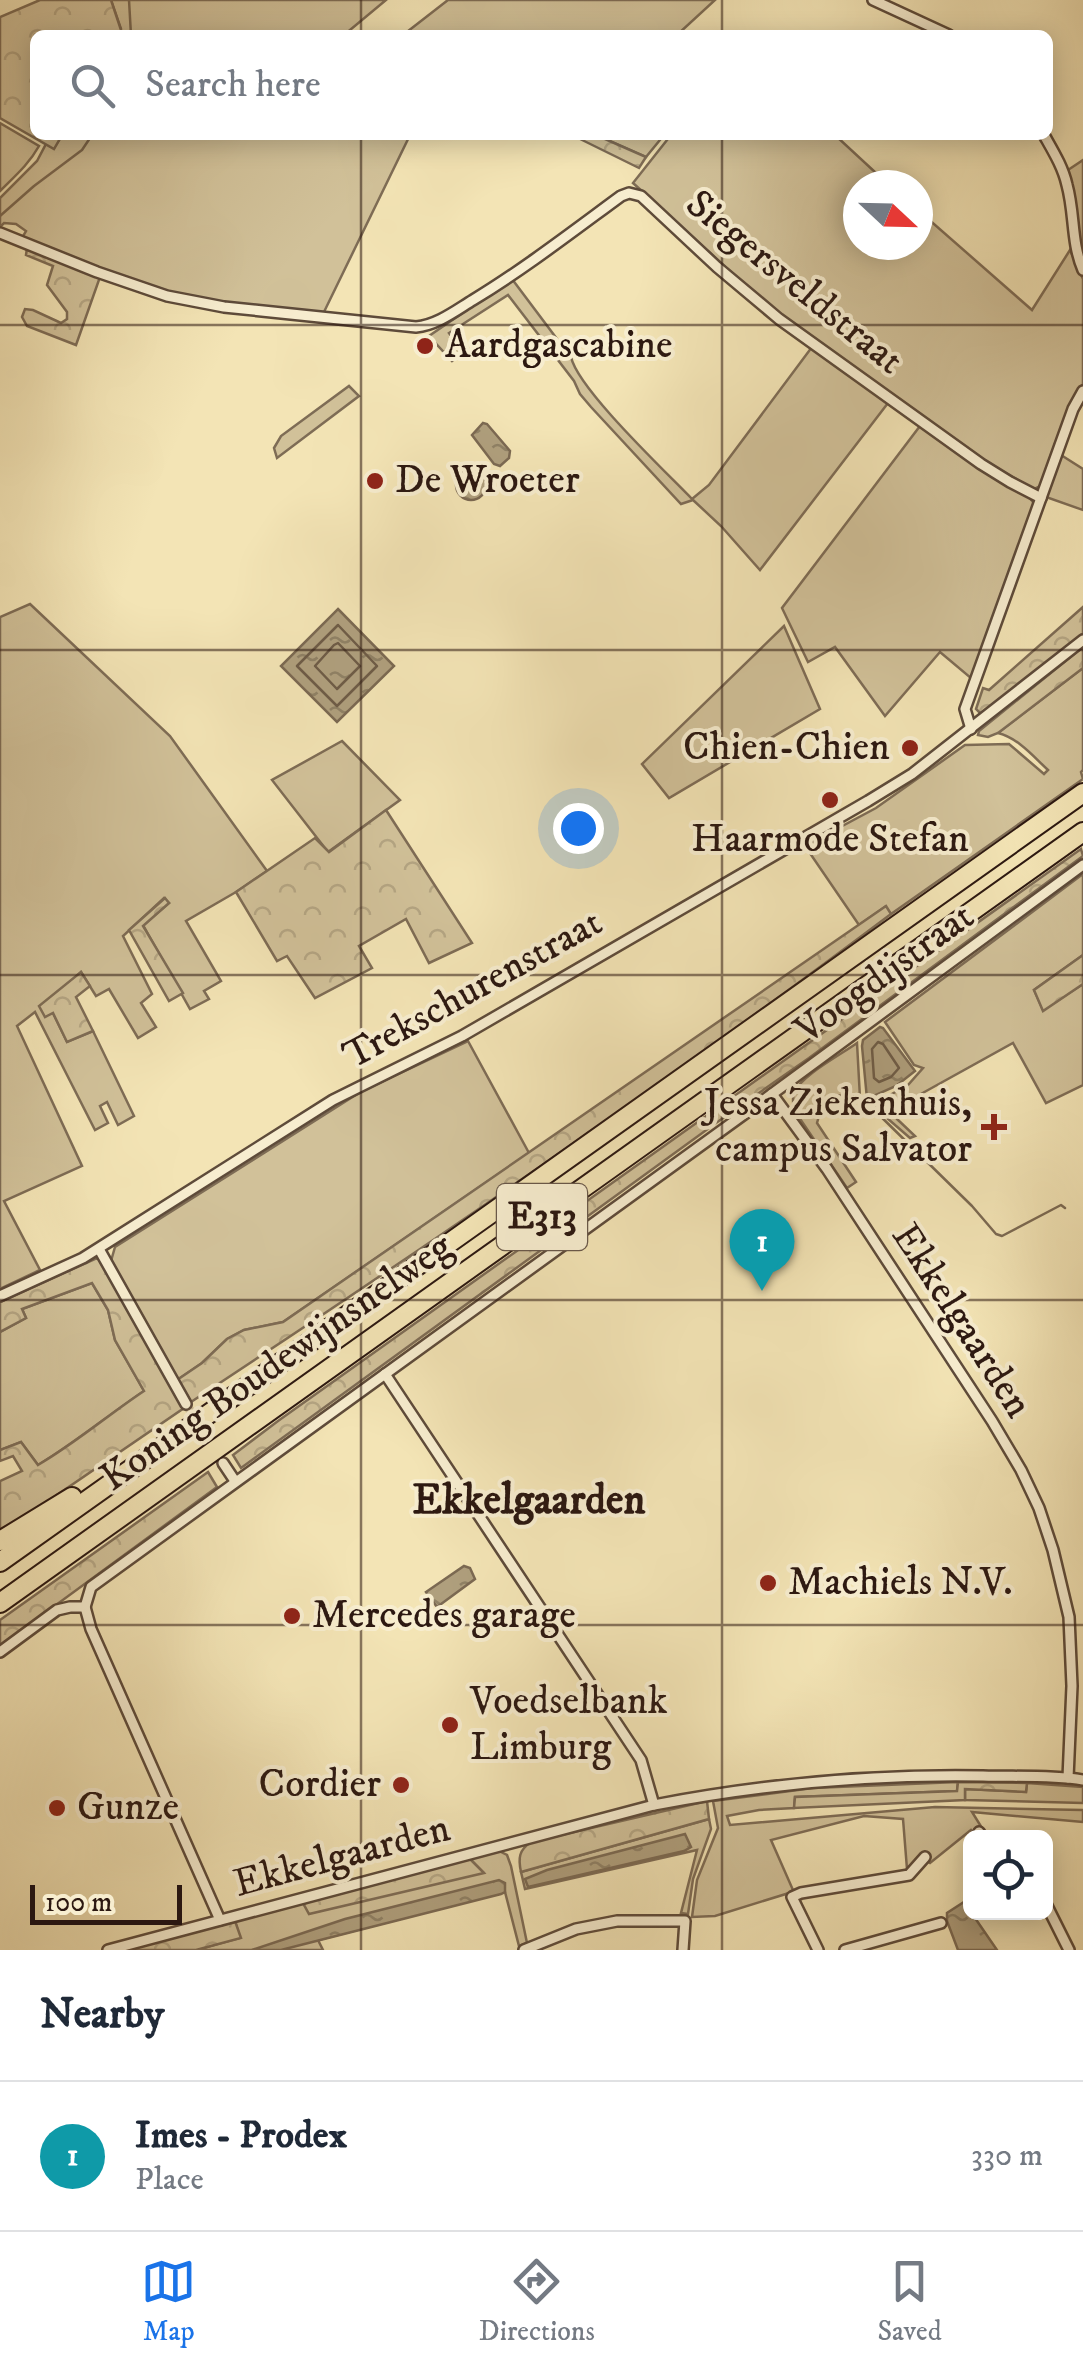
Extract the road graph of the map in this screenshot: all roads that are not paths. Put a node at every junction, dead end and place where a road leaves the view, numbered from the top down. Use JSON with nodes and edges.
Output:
{"nodes":[{"id":1,"x":873,"y":0,"type":"edge"},
{"id":2,"x":938,"y":30,"type":"edge"},
{"id":3,"x":1047,"y":140,"type":"edge"},
{"id":4,"x":0,"y":233,"type":"edge"},
{"id":5,"x":1083,"y":270,"type":"edge"},
{"id":6,"x":1083,"y":391,"type":"edge"},
{"id":7,"x":1041,"y":498,"type":"junction"},
{"id":8,"x":1083,"y":640,"type":"edge"},
{"id":9,"x":970,"y":728,"type":"junction"},
{"id":10,"x":1083,"y":793,"type":"edge"},
{"id":11,"x":1083,"y":832,"type":"edge"},
{"id":12,"x":1083,"y":865,"type":"edge"},
{"id":13,"x":772,"y":1094,"type":"junction"},
{"id":14,"x":99,"y":1249,"type":"junction"},
{"id":15,"x":0,"y":1296,"type":"edge"},
{"id":16,"x":385,"y":1374,"type":"junction"},
{"id":17,"x":186,"y":1404,"type":"tunnel mouth"},
{"id":18,"x":223,"y":1463,"type":"tunnel mouth"},
{"id":19,"x":127,"y":1471,"type":"junction"},
{"id":20,"x":235,"y":1481,"type":"junction"},
{"id":21,"x":0,"y":1541,"type":"edge"},
{"id":22,"x":0,"y":1562,"type":"edge"},
{"id":23,"x":0,"y":1603,"type":"edge"},
{"id":24,"x":85,"y":1607,"type":"junction"},
{"id":25,"x":0,"y":1652,"type":"edge"},
{"id":26,"x":1068,"y":1778,"type":"junction"},
{"id":27,"x":1083,"y":1780,"type":"edge"},
{"id":28,"x":654,"y":1804,"type":"junction"},
{"id":29,"x":925,"y":1857,"type":"dead end"},
{"id":30,"x":1053,"y":1917,"type":"edge"},
{"id":31,"x":220,"y":1920,"type":"junction"},
{"id":32,"x":942,"y":1923,"type":"dead end"},
{"id":33,"x":530,"y":1935,"type":"dead end"},
{"id":34,"x":530,"y":1949,"type":"edge"},
{"id":35,"x":108,"y":1950,"type":"edge"},
{"id":36,"x":683,"y":1950,"type":"edge"},
{"id":37,"x":818,"y":1950,"type":"edge"},
{"id":38,"x":845,"y":1950,"type":"edge"},
{"id":39,"x":1070,"y":1950,"type":"edge"}],
"edges":[{"from":1,"to":2,"type":"street"},
{"from":3,"to":5,"type":"street"},
{"from":4,"to":7,"type":"street","name":"Siegersveldstraat"},
{"from":6,"to":7,"type":"street"},
{"from":7,"to":9,"type":"street"},
{"from":8,"to":9,"type":"street","name":"Trekschurenstraat"},
{"from":9,"to":14,"type":"street","name":"Trekschurenstraat"},
{"from":10,"to":19,"type":"highway","name":"Koning Boudewijnsnelweg","number":"E313"},
{"from":11,"to":23,"type":"highway","name":"Koning Boudewijnsnelweg","number":"E313"},
{"from":12,"to":13,"type":"street","name":"Voogdijstraat"},
{"from":13,"to":16,"type":"street","name":"Voogdijstraat"},
{"from":13,"to":26,"type":"street","name":"Ekkelgaarden"},
{"from":14,"to":15,"type":"street","name":"Trekschurenstraat"},
{"from":14,"to":17,"type":"street"},
{"from":16,"to":20,"type":"street","name":"Voogdijstraat"},
{"from":16,"to":28,"type":"street"},
{"from":18,"to":20,"type":"street"},
{"from":19,"to":21,"type":"highway"},
{"from":19,"to":22,"type":"highway","name":"Koning Boudewijnsnelweg","number":"E313"},
{"from":20,"to":24,"type":"street","name":"Voogdijstraat"},
{"from":24,"to":25,"type":"street"},
{"from":24,"to":31,"type":"street","name":"Ekkelgaarden"},
{"from":26,"to":27,"type":"street","name":"Ekkelgaarden"},
{"from":26,"to":28,"type":"street","name":"Ekkelgaarden"},
{"from":28,"to":31,"type":"street","name":"Ekkelgaarden"},
{"from":29,"to":37,"type":"street"},
{"from":30,"to":39,"type":"street"},
{"from":31,"to":35,"type":"street","name":"Ekkelgaarden"},
{"from":32,"to":38,"type":"street"},
{"from":33,"to":34,"type":"street"},
{"from":34,"to":36,"type":"street"}]}
